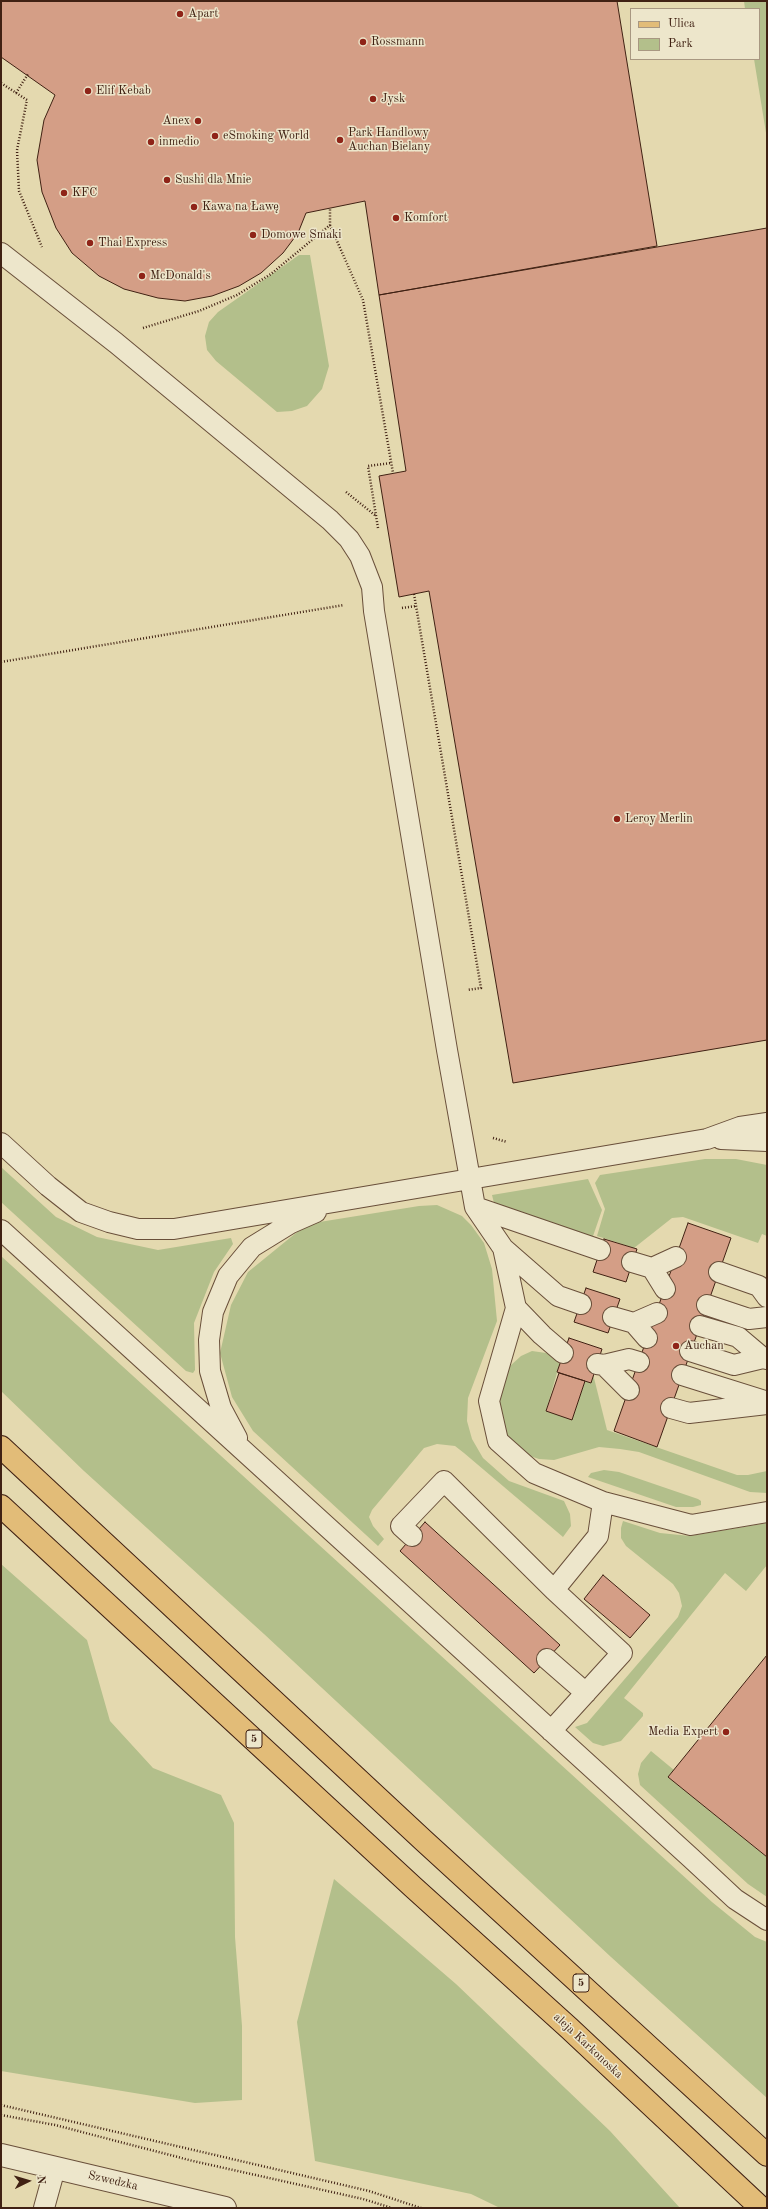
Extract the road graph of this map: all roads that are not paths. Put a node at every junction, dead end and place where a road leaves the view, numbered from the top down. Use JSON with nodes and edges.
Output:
{"nodes":[{"id":1,"x":1,"y":253,"type":"edge"},
{"id":2,"x":767,"y":1122,"type":"edge"},
{"id":3,"x":707,"y":1139,"type":"junction"},
{"id":4,"x":767,"y":1141,"type":"edge"},
{"id":5,"x":1,"y":1143,"type":"edge"},
{"id":6,"x":470,"y":1178,"type":"junction"},
{"id":7,"x":346,"y":1199,"type":"junction"},
{"id":8,"x":475,"y":1207,"type":"junction"},
{"id":9,"x":1,"y":1230,"type":"edge"},
{"id":10,"x":503,"y":1248,"type":"junction"},
{"id":11,"x":600,"y":1250,"type":"dead end"},
{"id":12,"x":676,"y":1257,"type":"dead end"},
{"id":13,"x":632,"y":1262,"type":"dead end"},
{"id":14,"x":652,"y":1268,"type":"junction"},
{"id":15,"x":719,"y":1272,"type":"dead end"},
{"id":16,"x":665,"y":1289,"type":"dead end"},
{"id":17,"x":767,"y":1297,"type":"edge"},
{"id":18,"x":581,"y":1304,"type":"dead end"},
{"id":19,"x":707,"y":1305,"type":"dead end"},
{"id":20,"x":516,"y":1308,"type":"junction"},
{"id":21,"x":657,"y":1313,"type":"dead end"},
{"id":22,"x":767,"y":1316,"type":"edge"},
{"id":23,"x":613,"y":1317,"type":"dead end"},
{"id":24,"x":634,"y":1323,"type":"junction"},
{"id":25,"x":700,"y":1326,"type":"dead end"},
{"id":26,"x":647,"y":1338,"type":"dead end"},
{"id":27,"x":690,"y":1351,"type":"dead end"},
{"id":28,"x":563,"y":1353,"type":"dead end"},
{"id":29,"x":765,"y":1358,"type":"edge"},
{"id":30,"x":639,"y":1362,"type":"dead end"},
{"id":31,"x":682,"y":1376,"type":"dead end"},
{"id":32,"x":629,"y":1390,"type":"dead end"},
{"id":33,"x":767,"y":1403,"type":"edge"},
{"id":34,"x":671,"y":1408,"type":"dead end"},
{"id":35,"x":1,"y":1447,"type":"edge"},
{"id":36,"x":246,"y":1453,"type":"junction"},
{"id":37,"x":603,"y":1502,"type":"junction"},
{"id":38,"x":1,"y":1506,"type":"edge"},
{"id":39,"x":767,"y":1512,"type":"edge"},
{"id":40,"x":406,"y":1531,"type":"dead end"},
{"id":41,"x":554,"y":1590,"type":"junction"},
{"id":42,"x":547,"y":1659,"type":"dead end"},
{"id":43,"x":586,"y":1693,"type":"junction"},
{"id":44,"x":551,"y":1731,"type":"junction"},
{"id":45,"x":767,"y":1920,"type":"edge"},
{"id":46,"x":1,"y":2155,"type":"edge"},
{"id":47,"x":767,"y":2155,"type":"edge"},
{"id":48,"x":55,"y":2168,"type":"junction"},
{"id":49,"x":44,"y":2208,"type":"edge"},
{"id":50,"x":225,"y":2208,"type":"edge"},
{"id":51,"x":761,"y":2208,"type":"edge"}],
"edges":[{"from":1,"to":6,"type":"lane"},
{"from":2,"to":3,"type":"lane"},
{"from":3,"to":4,"type":"lane"},
{"from":3,"to":6,"type":"lane"},
{"from":5,"to":7,"type":"lane"},
{"from":6,"to":7,"type":"lane"},
{"from":6,"to":8,"type":"lane"},
{"from":7,"to":36,"type":"lane"},
{"from":8,"to":10,"type":"lane"},
{"from":8,"to":11,"type":"lane"},
{"from":9,"to":36,"type":"lane"},
{"from":10,"to":18,"type":"lane"},
{"from":10,"to":20,"type":"lane"},
{"from":12,"to":14,"type":"lane"},
{"from":13,"to":14,"type":"lane"},
{"from":14,"to":16,"type":"lane"},
{"from":15,"to":17,"type":"lane"},
{"from":19,"to":22,"type":"lane"},
{"from":20,"to":28,"type":"lane"},
{"from":20,"to":37,"type":"lane"},
{"from":21,"to":24,"type":"lane"},
{"from":23,"to":24,"type":"lane"},
{"from":24,"to":26,"type":"lane"},
{"from":25,"to":29,"type":"lane"},
{"from":27,"to":29,"type":"lane"},
{"from":30,"to":32,"type":"lane"},
{"from":31,"to":33,"type":"lane"},
{"from":33,"to":34,"type":"lane"},
{"from":35,"to":47,"type":"main road","number":"5"},
{"from":36,"to":44,"type":"lane"},
{"from":37,"to":39,"type":"lane"},
{"from":37,"to":41,"type":"lane"},
{"from":38,"to":51,"type":"main road","name":"aleja Karkonoska","number":"5"},
{"from":40,"to":41,"type":"lane"},
{"from":41,"to":43,"type":"lane"},
{"from":42,"to":43,"type":"lane"},
{"from":43,"to":44,"type":"lane"},
{"from":44,"to":45,"type":"lane"},
{"from":46,"to":48,"type":"street","name":"Szwedzka"},
{"from":48,"to":49,"type":"lane"},
{"from":48,"to":50,"type":"street","name":"Szwedzka"}]}
